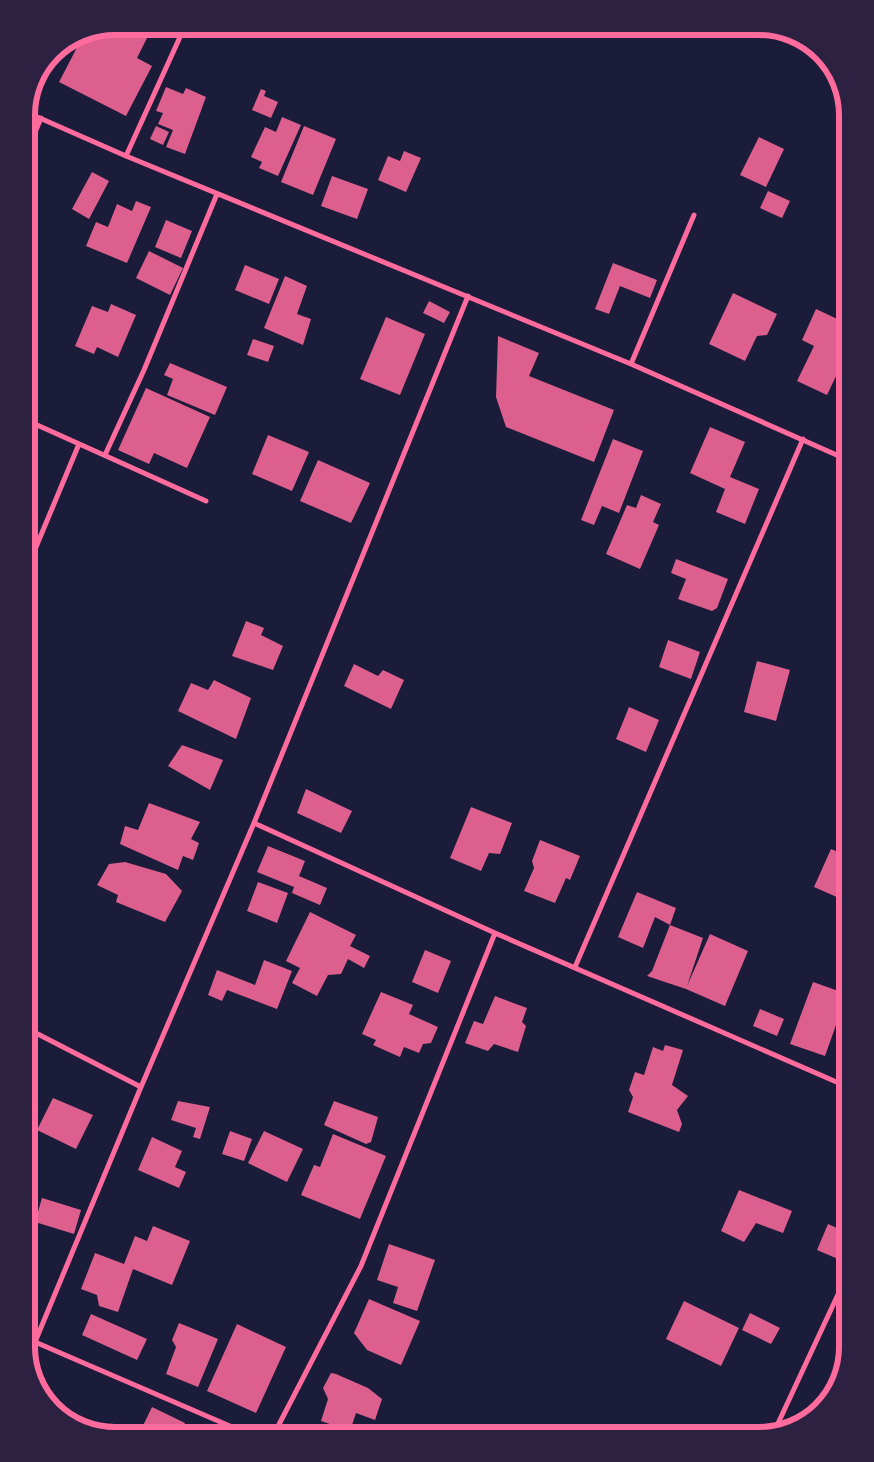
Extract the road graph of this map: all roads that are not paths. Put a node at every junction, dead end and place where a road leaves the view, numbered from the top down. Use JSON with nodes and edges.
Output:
{"nodes":[{"id":1,"x":181,"y":35,"type":"edge"},
{"id":2,"x":35,"y":116,"type":"edge"},
{"id":3,"x":41,"y":118,"type":"junction"},
{"id":4,"x":35,"y":132,"type":"edge"},
{"id":5,"x":126,"y":156,"type":"junction"},
{"id":6,"x":216,"y":194,"type":"junction"},
{"id":7,"x":694,"y":215,"type":"dead end"},
{"id":8,"x":468,"y":296,"type":"junction"},
{"id":9,"x":631,"y":364,"type":"junction"},
{"id":10,"x":35,"y":424,"type":"edge"},
{"id":11,"x":803,"y":439,"type":"junction"},
{"id":12,"x":79,"y":444,"type":"junction"},
{"id":13,"x":106,"y":455,"type":"junction"},
{"id":14,"x":839,"y":456,"type":"edge"},
{"id":15,"x":206,"y":501,"type":"dead end"},
{"id":16,"x":35,"y":549,"type":"edge"},
{"id":17,"x":254,"y":823,"type":"junction"},
{"id":18,"x":494,"y":933,"type":"junction"},
{"id":19,"x":575,"y":967,"type":"junction"},
{"id":20,"x":35,"y":1033,"type":"edge"},
{"id":21,"x":839,"y":1084,"type":"edge"},
{"id":22,"x":141,"y":1087,"type":"junction"},
{"id":23,"x":839,"y":1292,"type":"edge"},
{"id":24,"x":35,"y":1340,"type":"edge"},
{"id":25,"x":35,"y":1342,"type":"edge"},
{"id":26,"x":778,"y":1424,"type":"edge"},
{"id":27,"x":232,"y":1427,"type":"edge"},
{"id":28,"x":278,"y":1427,"type":"edge"}],
"edges":[{"from":1,"to":5,"type":"street"},
{"from":2,"to":3,"type":"street"},
{"from":3,"to":4,"type":"street"},
{"from":3,"to":5,"type":"street"},
{"from":5,"to":6,"type":"street"},
{"from":6,"to":8,"type":"street"},
{"from":6,"to":13,"type":"street"},
{"from":7,"to":9,"type":"street"},
{"from":8,"to":9,"type":"street"},
{"from":8,"to":17,"type":"street"},
{"from":9,"to":11,"type":"street"},
{"from":10,"to":12,"type":"street"},
{"from":11,"to":14,"type":"street"},
{"from":11,"to":19,"type":"street"},
{"from":12,"to":13,"type":"street"},
{"from":12,"to":16,"type":"street"},
{"from":13,"to":15,"type":"street"},
{"from":17,"to":18,"type":"street"},
{"from":17,"to":22,"type":"street"},
{"from":18,"to":19,"type":"street"},
{"from":18,"to":28,"type":"street"},
{"from":19,"to":21,"type":"street"},
{"from":20,"to":22,"type":"street"},
{"from":22,"to":24,"type":"street"},
{"from":23,"to":26,"type":"street"},
{"from":25,"to":27,"type":"street"}]}
